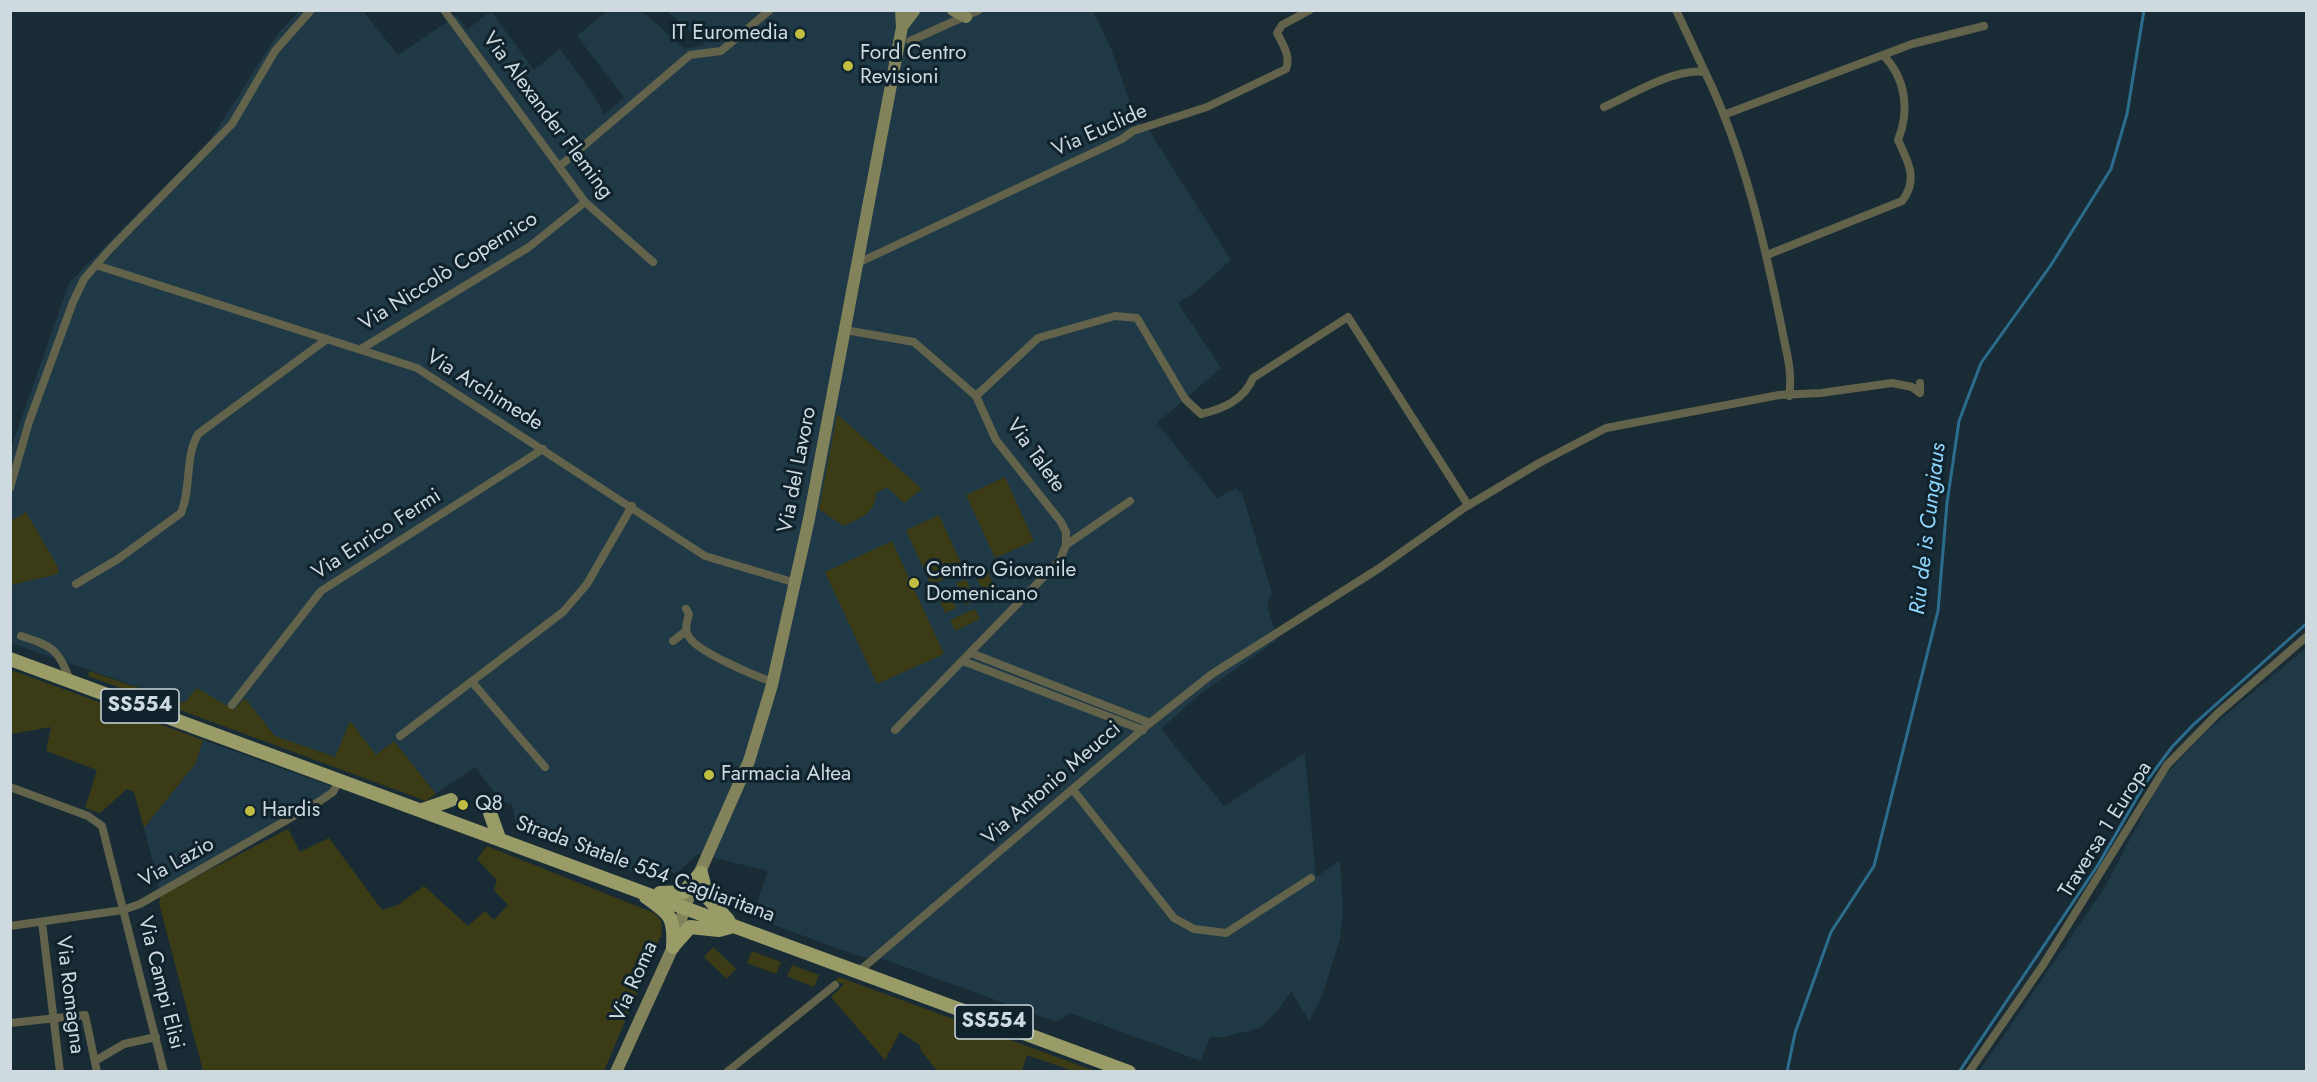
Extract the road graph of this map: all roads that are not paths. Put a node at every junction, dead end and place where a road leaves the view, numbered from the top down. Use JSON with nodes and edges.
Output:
{"nodes":[{"id":1,"x":311,"y":10,"type":"edge"},
{"id":2,"x":444,"y":10,"type":"edge"},
{"id":3,"x":770,"y":10,"type":"edge"},
{"id":4,"x":901,"y":10,"type":"edge"},
{"id":5,"x":953,"y":10,"type":"edge"},
{"id":6,"x":978,"y":10,"type":"edge"},
{"id":7,"x":1310,"y":10,"type":"edge"},
{"id":8,"x":1676,"y":10,"type":"edge"},
{"id":9,"x":913,"y":11,"type":"edge"},
{"id":10,"x":963,"y":14,"type":"edge"},
{"id":11,"x":1984,"y":26,"type":"dead end"},
{"id":12,"x":902,"y":27,"type":"junction"},
{"id":13,"x":910,"y":41,"type":"dead end"},
{"id":14,"x":1883,"y":56,"type":"junction"},
{"id":15,"x":1705,"y":72,"type":"junction"},
{"id":16,"x":1604,"y":107,"type":"dead end"},
{"id":17,"x":1726,"y":114,"type":"junction"},
{"id":18,"x":560,"y":166,"type":"junction"},
{"id":19,"x":585,"y":202,"type":"junction"},
{"id":20,"x":1767,"y":255,"type":"junction"},
{"id":21,"x":653,"y":261,"type":"dead end"},
{"id":22,"x":858,"y":263,"type":"junction"},
{"id":23,"x":96,"y":265,"type":"junction"},
{"id":24,"x":845,"y":330,"type":"junction"},
{"id":25,"x":327,"y":339,"type":"junction"},
{"id":26,"x":361,"y":349,"type":"junction"},
{"id":27,"x":1920,"y":383,"type":"dead end"},
{"id":28,"x":976,"y":396,"type":"junction"},
{"id":29,"x":1790,"y":396,"type":"junction"},
{"id":30,"x":543,"y":449,"type":"junction"},
{"id":31,"x":10,"y":488,"type":"edge"},
{"id":32,"x":1130,"y":501,"type":"dead end"},
{"id":33,"x":1468,"y":505,"type":"junction"},
{"id":34,"x":632,"y":506,"type":"junction"},
{"id":35,"x":1066,"y":545,"type":"junction"},
{"id":36,"x":796,"y":583,"type":"junction"},
{"id":37,"x":76,"y":584,"type":"dead end"},
{"id":38,"x":686,"y":609,"type":"dead end"},
{"id":39,"x":687,"y":632,"type":"junction"},
{"id":40,"x":21,"y":636,"type":"dead end"},
{"id":41,"x":2307,"y":637,"type":"edge"},
{"id":42,"x":673,"y":640,"type":"dead end"},
{"id":43,"x":971,"y":653,"type":"junction"},
{"id":44,"x":10,"y":659,"type":"edge"},
{"id":45,"x":963,"y":661,"type":"junction"},
{"id":46,"x":70,"y":681,"type":"junction"},
{"id":47,"x":472,"y":682,"type":"junction"},
{"id":48,"x":773,"y":682,"type":"junction"},
{"id":49,"x":1058,"y":687,"type":"junction"},
{"id":50,"x":1054,"y":696,"type":"junction"},
{"id":51,"x":232,"y":705,"type":"dead end"},
{"id":52,"x":1150,"y":723,"type":"junction"},
{"id":53,"x":895,"y":730,"type":"dead end"},
{"id":54,"x":1143,"y":730,"type":"junction"},
{"id":55,"x":400,"y":736,"type":"dead end"},
{"id":56,"x":545,"y":767,"type":"dead end"},
{"id":57,"x":340,"y":779,"type":"junction"},
{"id":58,"x":10,"y":787,"type":"edge"},
{"id":59,"x":1074,"y":791,"type":"junction"},
{"id":60,"x":451,"y":800,"type":"dead end"},
{"id":61,"x":422,"y":810,"type":"junction"},
{"id":62,"x":490,"y":813,"type":"dead end"},
{"id":63,"x":499,"y":838,"type":"junction"},
{"id":64,"x":701,"y":873,"type":"junction"},
{"id":65,"x":1311,"y":878,"type":"dead end"},
{"id":66,"x":632,"y":887,"type":"junction"},
{"id":67,"x":685,"y":906,"type":"junction"},
{"id":68,"x":123,"y":910,"type":"junction"},
{"id":69,"x":42,"y":922,"type":"junction"},
{"id":70,"x":10,"y":926,"type":"edge"},
{"id":71,"x":734,"y":926,"type":"junction"},
{"id":72,"x":673,"y":947,"type":"junction"},
{"id":73,"x":858,"y":972,"type":"junction"},
{"id":74,"x":836,"y":985,"type":"dead end"},
{"id":75,"x":52,"y":1019,"type":"junction"},
{"id":76,"x":10,"y":1023,"type":"edge"},
{"id":77,"x":156,"y":1037,"type":"junction"},
{"id":78,"x":95,"y":1061,"type":"junction"},
{"id":79,"x":60,"y":1071,"type":"edge"},
{"id":80,"x":97,"y":1071,"type":"edge"},
{"id":81,"x":164,"y":1071,"type":"edge"},
{"id":82,"x":616,"y":1071,"type":"edge"},
{"id":83,"x":727,"y":1071,"type":"edge"},
{"id":84,"x":1129,"y":1071,"type":"edge"},
{"id":85,"x":1969,"y":1071,"type":"edge"}],
"edges":[{"from":1,"to":23,"type":"street"},
{"from":2,"to":18,"type":"street","name":"Via Alexander Fleming"},
{"from":3,"to":18,"type":"street"},
{"from":4,"to":12,"type":"main road"},
{"from":5,"to":10,"type":"main road"},
{"from":6,"to":10,"type":"street"},
{"from":7,"to":22,"type":"street","name":"Via Euclide"},
{"from":8,"to":15,"type":"street"},
{"from":9,"to":12,"type":"main road"},
{"from":10,"to":13,"type":"street"},
{"from":11,"to":14,"type":"street"},
{"from":12,"to":22,"type":"main road","name":"Via del Lavoro"},
{"from":14,"to":17,"type":"street"},
{"from":14,"to":20,"type":"street"},
{"from":15,"to":16,"type":"street"},
{"from":15,"to":17,"type":"street"},
{"from":17,"to":20,"type":"street"},
{"from":18,"to":19,"type":"street","name":"Via Alexander Fleming"},
{"from":19,"to":21,"type":"street","name":"Via Alexander Fleming"},
{"from":19,"to":26,"type":"street","name":"Via Niccolò Copernico"},
{"from":20,"to":29,"type":"street"},
{"from":22,"to":24,"type":"main road","name":"Via del Lavoro"},
{"from":23,"to":25,"type":"street","name":"Via Archimede"},
{"from":23,"to":31,"type":"street"},
{"from":24,"to":28,"type":"street","name":"Via Talete"},
{"from":24,"to":36,"type":"main road","name":"Via del Lavoro"},
{"from":25,"to":26,"type":"street","name":"Via Archimede"},
{"from":25,"to":37,"type":"street"},
{"from":26,"to":30,"type":"street","name":"Via Archimede"},
{"from":27,"to":29,"type":"street","name":"Via Antonio Meucci"},
{"from":28,"to":33,"type":"street"},
{"from":28,"to":35,"type":"street","name":"Via Talete"},
{"from":29,"to":33,"type":"street","name":"Via Antonio Meucci"},
{"from":30,"to":34,"type":"street","name":"Via Archimede"},
{"from":30,"to":51,"type":"street","name":"Via Enrico Fermi"},
{"from":32,"to":35,"type":"street"},
{"from":33,"to":52,"type":"street","name":"Via Antonio Meucci"},
{"from":34,"to":36,"type":"street","name":"Via Archimede"},
{"from":34,"to":47,"type":"street"},
{"from":35,"to":43,"type":"street"},
{"from":36,"to":48,"type":"main road","name":"Via del Lavoro"},
{"from":38,"to":39,"type":"street"},
{"from":39,"to":42,"type":"street"},
{"from":39,"to":48,"type":"street"},
{"from":40,"to":46,"type":"street"},
{"from":41,"to":85,"type":"street","name":"Traversa 1 Europa"},
{"from":43,"to":45,"type":"street"},
{"from":43,"to":49,"type":"street"},
{"from":44,"to":46,"type":"main road","name":"Strada Statale 554 Cagliaritana","number":"SS554"},
{"from":45,"to":50,"type":"street"},
{"from":45,"to":53,"type":"street"},
{"from":46,"to":57,"type":"main road","name":"Strada Statale 554 Cagliaritana","number":"SS554"},
{"from":47,"to":55,"type":"street"},
{"from":47,"to":56,"type":"street"},
{"from":48,"to":64,"type":"main road","name":"Via del Lavoro"},
{"from":49,"to":50,"type":"street"},
{"from":49,"to":52,"type":"street"},
{"from":50,"to":54,"type":"street"},
{"from":52,"to":54,"type":"street","name":"Via Antonio Meucci"},
{"from":54,"to":59,"type":"street","name":"Via Antonio Meucci"},
{"from":57,"to":61,"type":"main road","name":"Strada Statale 554 Cagliaritana","number":"SS554"},
{"from":57,"to":68,"type":"street","name":"Via Lazio"},
{"from":58,"to":68,"type":"street","name":"Via Campi Elisi"},
{"from":59,"to":65,"type":"street"},
{"from":59,"to":73,"type":"street","name":"Via Antonio Meucci"},
{"from":60,"to":61,"type":"main road"},
{"from":61,"to":63,"type":"main road","name":"Strada Statale 554 Cagliaritana","number":"SS554"},
{"from":62,"to":63,"type":"main road"},
{"from":63,"to":66,"type":"main road","name":"Strada Statale 554 Cagliaritana","number":"SS554"},
{"from":64,"to":66,"type":"main road"},
{"from":64,"to":67,"type":"main road","name":"Via del Lavoro"},
{"from":64,"to":71,"type":"main road"},
{"from":66,"to":67,"type":"main road","name":"Strada Statale 554 Cagliaritana","number":"SS554"},
{"from":66,"to":72,"type":"main road"},
{"from":67,"to":71,"type":"main road","name":"Strada Statale 554 Cagliaritana","number":"SS554"},
{"from":67,"to":72,"type":"main road","name":"Via Roma"},
{"from":68,"to":69,"type":"street","name":"Via Lazio"},
{"from":68,"to":77,"type":"street","name":"Via Campi Elisi"},
{"from":69,"to":70,"type":"street","name":"Via Lazio"},
{"from":69,"to":75,"type":"street","name":"Via Romagna"},
{"from":71,"to":72,"type":"main road"},
{"from":71,"to":73,"type":"main road","name":"Strada Statale 554 Cagliaritana","number":"SS554"},
{"from":72,"to":82,"type":"main road","name":"Via Roma"},
{"from":73,"to":84,"type":"main road","name":"Strada Statale 554 Cagliaritana","number":"SS554"},
{"from":74,"to":83,"type":"street"},
{"from":75,"to":76,"type":"street"},
{"from":75,"to":78,"type":"street"},
{"from":75,"to":79,"type":"street","name":"Via Romagna"},
{"from":77,"to":78,"type":"street"},
{"from":77,"to":81,"type":"street","name":"Via Campi Elisi"},
{"from":78,"to":80,"type":"street"}]}
